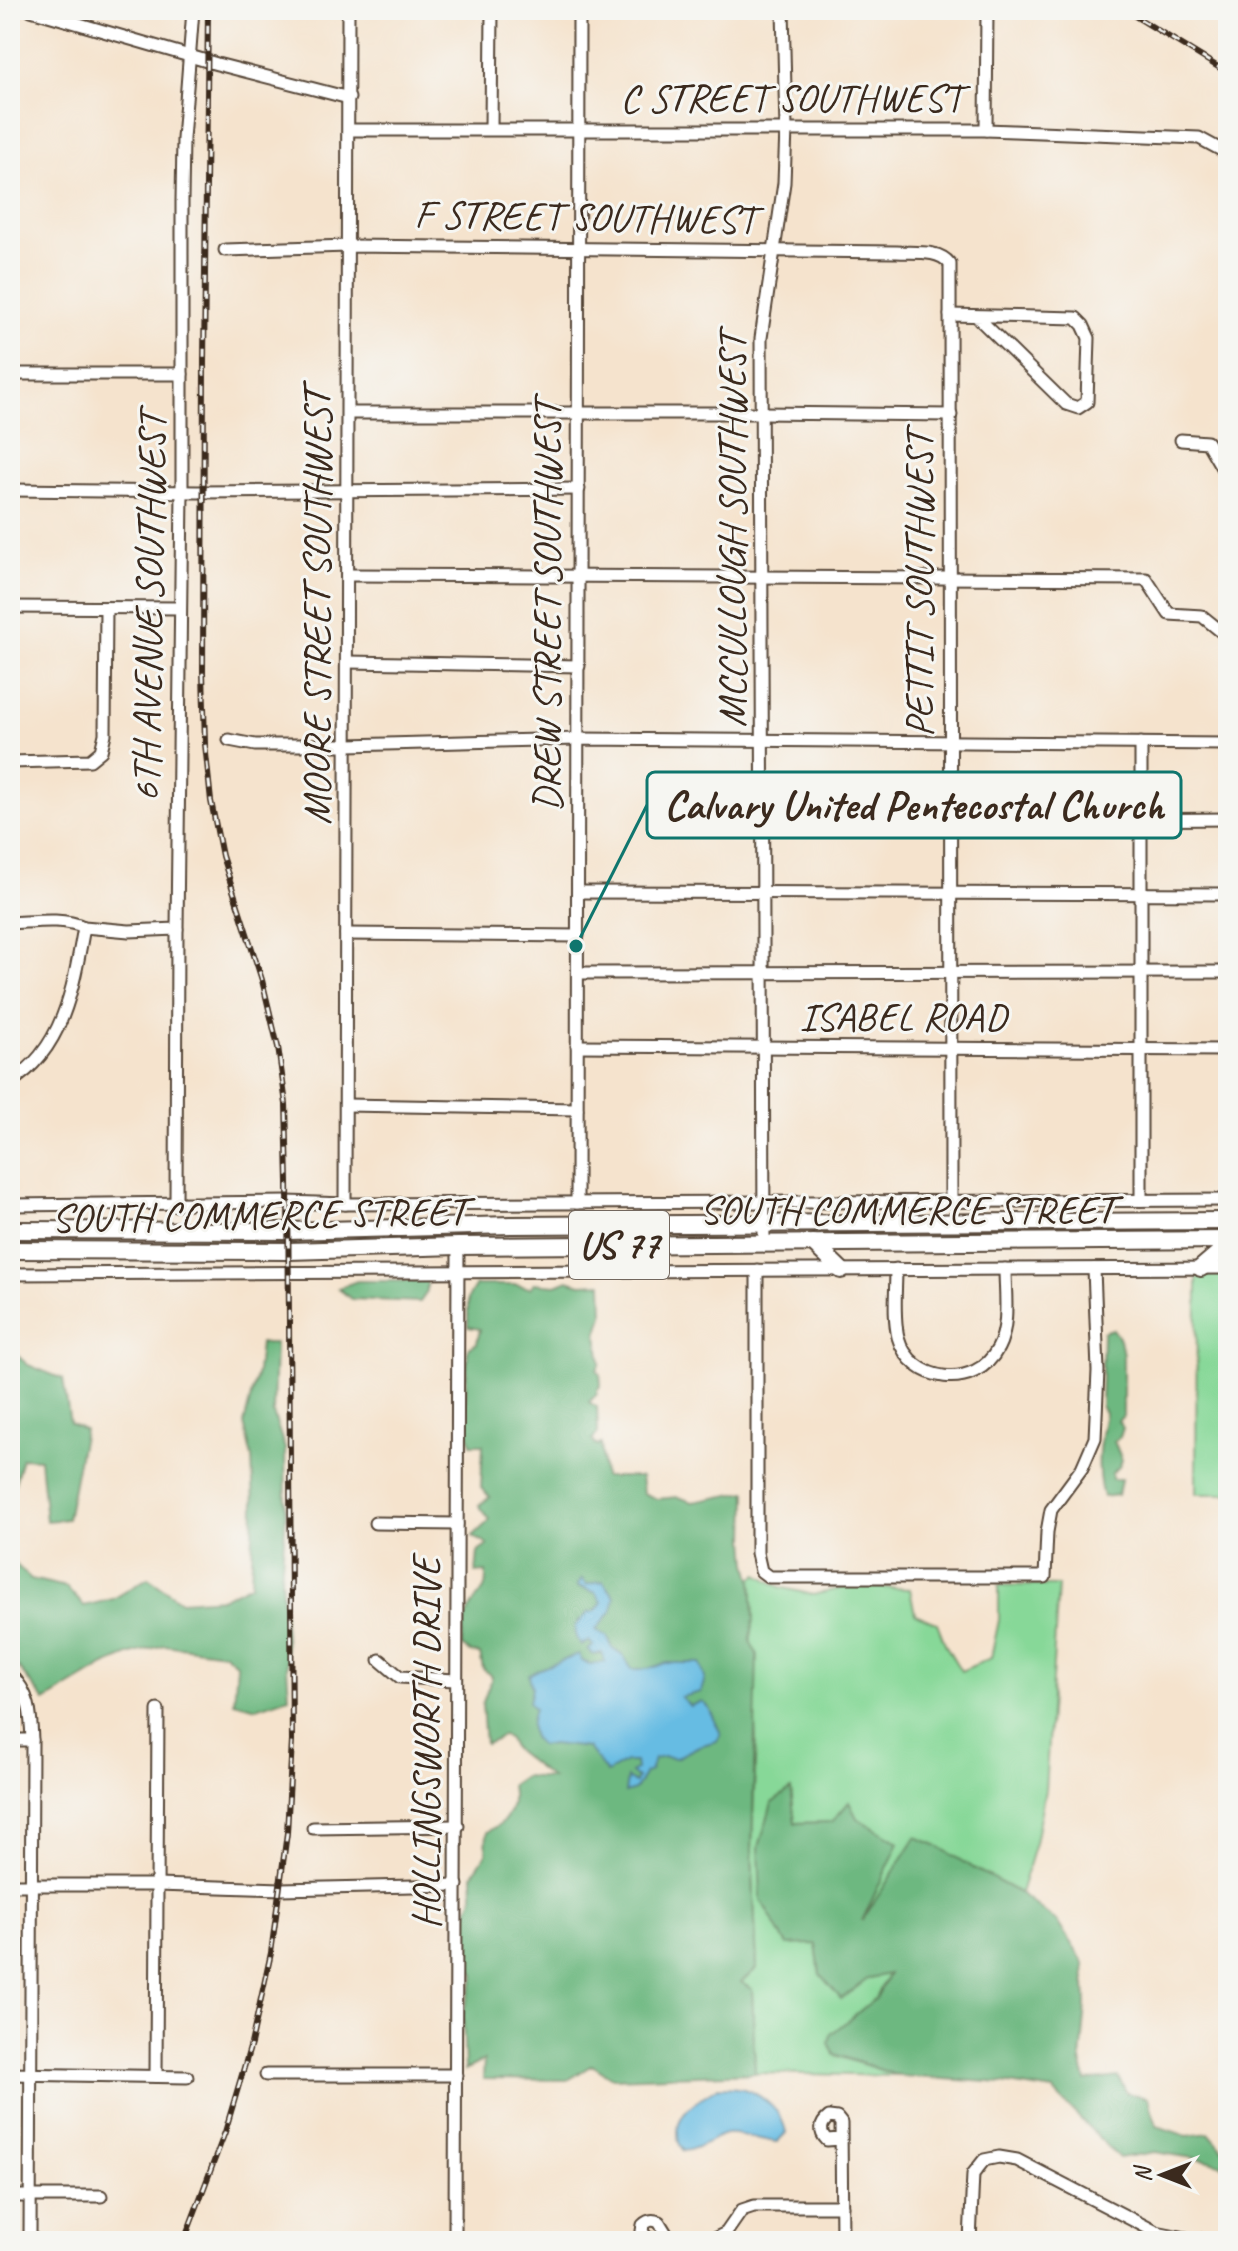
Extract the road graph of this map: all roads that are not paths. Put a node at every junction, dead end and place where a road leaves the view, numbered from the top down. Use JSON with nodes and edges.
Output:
{"nodes":[{"id":1,"x":31,"y":10,"type":"edge"},
{"id":2,"x":193,"y":10,"type":"edge"},
{"id":3,"x":348,"y":10,"type":"edge"},
{"id":4,"x":492,"y":10,"type":"edge"},
{"id":5,"x":579,"y":10,"type":"edge"},
{"id":6,"x":783,"y":10,"type":"edge"},
{"id":7,"x":987,"y":10,"type":"edge"},
{"id":8,"x":189,"y":56,"type":"junction"},
{"id":9,"x":349,"y":98,"type":"junction"},
{"id":10,"x":491,"y":129,"type":"junction"},
{"id":11,"x":579,"y":129,"type":"junction"},
{"id":12,"x":786,"y":129,"type":"junction"},
{"id":13,"x":349,"y":130,"type":"junction"},
{"id":14,"x":986,"y":130,"type":"junction"},
{"id":15,"x":1228,"y":156,"type":"edge"},
{"id":16,"x":348,"y":246,"type":"junction"},
{"id":17,"x":579,"y":248,"type":"junction"},
{"id":18,"x":225,"y":250,"type":"dead end"},
{"id":19,"x":773,"y":251,"type":"junction"},
{"id":20,"x":944,"y":257,"type":"joint"},
{"id":21,"x":950,"y":315,"type":"junction"},
{"id":22,"x":976,"y":316,"type":"junction"},
{"id":23,"x":10,"y":374,"type":"edge"},
{"id":24,"x":182,"y":374,"type":"junction"},
{"id":25,"x":348,"y":413,"type":"junction"},
{"id":26,"x":579,"y":413,"type":"junction"},
{"id":27,"x":761,"y":413,"type":"junction"},
{"id":28,"x":951,"y":415,"type":"junction"},
{"id":29,"x":1181,"y":440,"type":"dead end"},
{"id":30,"x":1228,"y":478,"type":"edge"},
{"id":31,"x":579,"y":489,"type":"junction"},
{"id":32,"x":10,"y":490,"type":"edge"},
{"id":33,"x":182,"y":491,"type":"junction"},
{"id":34,"x":348,"y":491,"type":"junction"},
{"id":35,"x":347,"y":575,"type":"junction"},
{"id":36,"x":579,"y":576,"type":"junction"},
{"id":37,"x":762,"y":576,"type":"junction"},
{"id":38,"x":952,"y":579,"type":"junction"},
{"id":39,"x":10,"y":607,"type":"edge"},
{"id":40,"x":106,"y":608,"type":"junction"},
{"id":41,"x":180,"y":608,"type":"junction"},
{"id":42,"x":1228,"y":637,"type":"edge"},
{"id":43,"x":348,"y":662,"type":"junction"},
{"id":44,"x":579,"y":666,"type":"junction"},
{"id":45,"x":578,"y":739,"type":"junction"},
{"id":46,"x":229,"y":740,"type":"dead end"},
{"id":47,"x":763,"y":740,"type":"junction"},
{"id":48,"x":950,"y":742,"type":"junction"},
{"id":49,"x":1141,"y":743,"type":"junction"},
{"id":50,"x":1228,"y":744,"type":"edge"},
{"id":51,"x":348,"y":745,"type":"junction"},
{"id":52,"x":10,"y":762,"type":"edge"},
{"id":53,"x":1141,"y":818,"type":"junction"},
{"id":54,"x":1228,"y":819,"type":"edge"},
{"id":55,"x":950,"y":820,"type":"junction"},
{"id":56,"x":763,"y":823,"type":"junction"},
{"id":57,"x":578,"y":892,"type":"junction"},
{"id":58,"x":763,"y":893,"type":"junction"},
{"id":59,"x":950,"y":893,"type":"junction"},
{"id":60,"x":1141,"y":894,"type":"junction"},
{"id":61,"x":1228,"y":894,"type":"edge"},
{"id":62,"x":10,"y":923,"type":"edge"},
{"id":63,"x":84,"y":927,"type":"junction"},
{"id":64,"x":177,"y":929,"type":"junction"},
{"id":65,"x":346,"y":934,"type":"junction"},
{"id":66,"x":578,"y":936,"type":"junction"},
{"id":67,"x":763,"y":972,"type":"junction"},
{"id":68,"x":950,"y":972,"type":"junction"},
{"id":69,"x":1141,"y":972,"type":"junction"},
{"id":70,"x":1228,"y":972,"type":"edge"},
{"id":71,"x":578,"y":973,"type":"junction"},
{"id":72,"x":577,"y":1046,"type":"junction"},
{"id":73,"x":764,"y":1047,"type":"junction"},
{"id":74,"x":950,"y":1049,"type":"junction"},
{"id":75,"x":1141,"y":1050,"type":"junction"},
{"id":76,"x":1228,"y":1050,"type":"edge"},
{"id":77,"x":10,"y":1082,"type":"edge"},
{"id":78,"x":346,"y":1105,"type":"junction"},
{"id":79,"x":577,"y":1109,"type":"junction"},
{"id":80,"x":1141,"y":1200,"type":"junction"},
{"id":81,"x":1228,"y":1200,"type":"edge"},
{"id":82,"x":951,"y":1201,"type":"junction"},
{"id":83,"x":764,"y":1202,"type":"junction"},
{"id":84,"x":577,"y":1203,"type":"junction"},
{"id":85,"x":345,"y":1204,"type":"junction"},
{"id":86,"x":10,"y":1205,"type":"edge"},
{"id":87,"x":176,"y":1205,"type":"junction"},
{"id":88,"x":1228,"y":1221,"type":"edge"},
{"id":89,"x":764,"y":1223,"type":"junction"},
{"id":90,"x":511,"y":1225,"type":"junction"},
{"id":91,"x":10,"y":1230,"type":"edge"},
{"id":92,"x":1228,"y":1242,"type":"edge"},
{"id":93,"x":813,"y":1243,"type":"junction"},
{"id":94,"x":764,"y":1244,"type":"junction"},
{"id":95,"x":458,"y":1246,"type":"junction"},
{"id":96,"x":10,"y":1250,"type":"edge"},
{"id":97,"x":1201,"y":1268,"type":"junction"},
{"id":98,"x":1228,"y":1268,"type":"edge"},
{"id":99,"x":896,"y":1269,"type":"junction"},
{"id":100,"x":1005,"y":1269,"type":"junction"},
{"id":101,"x":1094,"y":1269,"type":"junction"},
{"id":102,"x":757,"y":1270,"type":"junction"},
{"id":103,"x":841,"y":1270,"type":"junction"},
{"id":104,"x":458,"y":1272,"type":"junction"},
{"id":105,"x":10,"y":1274,"type":"edge"},
{"id":106,"x":375,"y":1523,"type":"dead end"},
{"id":107,"x":457,"y":1524,"type":"junction"},
{"id":108,"x":380,"y":1660,"type":"dead end"},
{"id":109,"x":10,"y":1674,"type":"edge"},
{"id":110,"x":455,"y":1680,"type":"junction"},
{"id":111,"x":158,"y":1710,"type":"dead end"},
{"id":112,"x":10,"y":1740,"type":"edge"},
{"id":113,"x":32,"y":1740,"type":"junction"},
{"id":114,"x":458,"y":1826,"type":"junction"},
{"id":115,"x":313,"y":1828,"type":"dead end"},
{"id":116,"x":10,"y":1885,"type":"edge"},
{"id":117,"x":31,"y":1885,"type":"junction"},
{"id":118,"x":157,"y":1885,"type":"junction"},
{"id":119,"x":457,"y":1885,"type":"junction"},
{"id":120,"x":10,"y":2074,"type":"edge"},
{"id":121,"x":30,"y":2074,"type":"junction"},
{"id":122,"x":266,"y":2075,"type":"dead end"},
{"id":123,"x":456,"y":2075,"type":"junction"},
{"id":124,"x":156,"y":2076,"type":"junction"},
{"id":125,"x":187,"y":2077,"type":"dead end"},
{"id":126,"x":841,"y":2139,"type":"dead end"},
{"id":127,"x":10,"y":2196,"type":"edge"},
{"id":128,"x":29,"y":2196,"type":"junction"},
{"id":129,"x":101,"y":2196,"type":"dead end"},
{"id":130,"x":842,"y":2206,"type":"junction"},
{"id":131,"x":670,"y":2240,"type":"edge"},
{"id":132,"x":1228,"y":2240,"type":"edge"},
{"id":133,"x":30,"y":2241,"type":"edge"},
{"id":134,"x":455,"y":2241,"type":"edge"},
{"id":135,"x":842,"y":2241,"type":"edge"},
{"id":136,"x":970,"y":2241,"type":"edge"}],
"edges":[{"from":1,"to":8,"type":"street"},
{"from":2,"to":8,"type":"street","name":"6TH AVENUE SOUTHWEST"},
{"from":3,"to":9,"type":"street","name":"MOORE STREET SOUTHWEST"},
{"from":4,"to":10,"type":"street"},
{"from":5,"to":11,"type":"street","name":"DREW STREET SOUTHWEST"},
{"from":6,"to":12,"type":"street","name":"MCCULLOUGH SOUTHWEST"},
{"from":7,"to":14,"type":"street"},
{"from":8,"to":9,"type":"street"},
{"from":8,"to":24,"type":"street","name":"6TH AVENUE SOUTHWEST"},
{"from":9,"to":13,"type":"street","name":"MOORE STREET SOUTHWEST"},
{"from":10,"to":11,"type":"street","name":"C STREET SOUTHWEST"},
{"from":10,"to":13,"type":"street","name":"C STREET SOUTHWEST"},
{"from":11,"to":12,"type":"street","name":"C STREET SOUTHWEST"},
{"from":11,"to":17,"type":"street","name":"DREW STREET SOUTHWEST"},
{"from":12,"to":14,"type":"street","name":"C STREET SOUTHWEST"},
{"from":12,"to":19,"type":"street","name":"MCCULLOUGH SOUTHWEST"},
{"from":13,"to":16,"type":"street","name":"MOORE STREET SOUTHWEST"},
{"from":14,"to":15,"type":"street","name":"C STREET SOUTHWEST"},
{"from":16,"to":17,"type":"street","name":"F STREET SOUTHWEST"},
{"from":16,"to":18,"type":"street","name":"F STREET SOUTHWEST"},
{"from":16,"to":25,"type":"street","name":"MOORE STREET SOUTHWEST"},
{"from":17,"to":19,"type":"street","name":"F STREET SOUTHWEST"},
{"from":17,"to":26,"type":"street","name":"DREW STREET SOUTHWEST"},
{"from":19,"to":20,"type":"street","name":"F STREET SOUTHWEST"},
{"from":19,"to":27,"type":"street","name":"MCCULLOUGH SOUTHWEST"},
{"from":20,"to":21,"type":"street","name":"PETTIT SOUTHWEST"},
{"from":21,"to":22,"type":"street"},
{"from":21,"to":28,"type":"street","name":"PETTIT SOUTHWEST"},
{"from":22,"to":22,"type":"street"},
{"from":23,"to":24,"type":"street"},
{"from":24,"to":33,"type":"street","name":"6TH AVENUE SOUTHWEST"},
{"from":25,"to":26,"type":"street"},
{"from":25,"to":34,"type":"street","name":"MOORE STREET SOUTHWEST"},
{"from":26,"to":27,"type":"street"},
{"from":26,"to":31,"type":"street","name":"DREW STREET SOUTHWEST"},
{"from":27,"to":28,"type":"street"},
{"from":27,"to":37,"type":"street","name":"MCCULLOUGH SOUTHWEST"},
{"from":28,"to":38,"type":"street","name":"PETTIT SOUTHWEST"},
{"from":29,"to":30,"type":"street"},
{"from":31,"to":34,"type":"street"},
{"from":31,"to":36,"type":"street","name":"DREW STREET SOUTHWEST"},
{"from":32,"to":33,"type":"street"},
{"from":33,"to":34,"type":"street"},
{"from":33,"to":41,"type":"street","name":"6TH AVENUE SOUTHWEST"},
{"from":34,"to":35,"type":"street","name":"MOORE STREET SOUTHWEST"},
{"from":35,"to":36,"type":"street"},
{"from":35,"to":43,"type":"street","name":"MOORE STREET SOUTHWEST"},
{"from":36,"to":37,"type":"street"},
{"from":36,"to":44,"type":"street","name":"DREW STREET SOUTHWEST"},
{"from":37,"to":38,"type":"street"},
{"from":37,"to":47,"type":"street","name":"MCCULLOUGH SOUTHWEST"},
{"from":38,"to":42,"type":"street"},
{"from":38,"to":48,"type":"street","name":"PETTIT SOUTHWEST"},
{"from":39,"to":40,"type":"street"},
{"from":40,"to":41,"type":"street"},
{"from":40,"to":52,"type":"street"},
{"from":41,"to":64,"type":"street","name":"6TH AVENUE SOUTHWEST"},
{"from":43,"to":44,"type":"street"},
{"from":43,"to":51,"type":"street","name":"MOORE STREET SOUTHWEST"},
{"from":44,"to":45,"type":"street","name":"DREW STREET SOUTHWEST"},
{"from":45,"to":47,"type":"street"},
{"from":45,"to":51,"type":"street"},
{"from":45,"to":57,"type":"street","name":"DREW STREET SOUTHWEST"},
{"from":46,"to":51,"type":"street"},
{"from":47,"to":48,"type":"street"},
{"from":47,"to":56,"type":"street","name":"MCCULLOUGH SOUTHWEST"},
{"from":48,"to":49,"type":"street"},
{"from":48,"to":55,"type":"street","name":"PETTIT SOUTHWEST"},
{"from":49,"to":50,"type":"street"},
{"from":49,"to":53,"type":"street"},
{"from":51,"to":65,"type":"street","name":"MOORE STREET SOUTHWEST"},
{"from":53,"to":54,"type":"street"},
{"from":53,"to":55,"type":"street"},
{"from":53,"to":60,"type":"street"},
{"from":55,"to":56,"type":"street"},
{"from":55,"to":59,"type":"street","name":"PETTIT SOUTHWEST"},
{"from":56,"to":58,"type":"street","name":"MCCULLOUGH SOUTHWEST"},
{"from":57,"to":58,"type":"street"},
{"from":57,"to":66,"type":"street","name":"DREW STREET SOUTHWEST"},
{"from":58,"to":59,"type":"street"},
{"from":58,"to":67,"type":"street","name":"MCCULLOUGH SOUTHWEST"},
{"from":59,"to":60,"type":"street"},
{"from":59,"to":68,"type":"street","name":"PETTIT SOUTHWEST"},
{"from":60,"to":61,"type":"street"},
{"from":60,"to":69,"type":"street"},
{"from":62,"to":63,"type":"street"},
{"from":63,"to":64,"type":"street"},
{"from":63,"to":77,"type":"street"},
{"from":64,"to":87,"type":"street","name":"6TH AVENUE SOUTHWEST"},
{"from":65,"to":66,"type":"street"},
{"from":65,"to":78,"type":"street","name":"MOORE STREET SOUTHWEST"},
{"from":66,"to":71,"type":"street","name":"DREW STREET SOUTHWEST"},
{"from":67,"to":68,"type":"street"},
{"from":67,"to":71,"type":"street"},
{"from":67,"to":73,"type":"street","name":"MCCULLOUGH SOUTHWEST"},
{"from":68,"to":69,"type":"street"},
{"from":68,"to":74,"type":"street","name":"PETTIT SOUTHWEST"},
{"from":69,"to":70,"type":"street"},
{"from":69,"to":75,"type":"street"},
{"from":71,"to":72,"type":"street","name":"DREW STREET SOUTHWEST"},
{"from":72,"to":73,"type":"street","name":"ISABEL ROAD"},
{"from":72,"to":79,"type":"street","name":"DREW STREET SOUTHWEST"},
{"from":73,"to":74,"type":"street","name":"ISABEL ROAD"},
{"from":73,"to":83,"type":"street","name":"MCCULLOUGH SOUTHWEST"},
{"from":74,"to":75,"type":"street","name":"ISABEL ROAD"},
{"from":74,"to":82,"type":"street","name":"PETTIT SOUTHWEST"},
{"from":75,"to":76,"type":"street","name":"ISABEL ROAD"},
{"from":75,"to":80,"type":"street"},
{"from":78,"to":79,"type":"street"},
{"from":78,"to":85,"type":"street","name":"MOORE STREET SOUTHWEST"},
{"from":79,"to":84,"type":"street","name":"DREW STREET SOUTHWEST"},
{"from":80,"to":81,"type":"street"},
{"from":80,"to":82,"type":"street"},
{"from":82,"to":83,"type":"street"},
{"from":83,"to":84,"type":"street"},
{"from":83,"to":89,"type":"street","name":"MCCULLOUGH SOUTHWEST"},
{"from":84,"to":85,"type":"street"},
{"from":85,"to":87,"type":"street"},
{"from":86,"to":87,"type":"street"},
{"from":88,"to":89,"type":"main road","name":"SOUTH COMMERCE STREET","number":"US 77"},
{"from":89,"to":90,"type":"main road","name":"SOUTH COMMERCE STREET","number":"US 77"},
{"from":89,"to":94,"type":"street","name":"MCCULLOUGH SOUTHWEST"},
{"from":90,"to":91,"type":"main road","name":"SOUTH COMMERCE STREET","number":"US 77"},
{"from":90,"to":95,"type":"main road"},
{"from":92,"to":93,"type":"main road","name":"SOUTH COMMERCE STREET","number":"US 77"},
{"from":92,"to":97,"type":"main road"},
{"from":93,"to":94,"type":"main road","name":"SOUTH COMMERCE STREET","number":"US 77"},
{"from":93,"to":103,"type":"main road"},
{"from":94,"to":95,"type":"main road","name":"SOUTH COMMERCE STREET","number":"US 77"},
{"from":95,"to":96,"type":"main road","name":"SOUTH COMMERCE STREET","number":"US 77"},
{"from":95,"to":104,"type":"street","name":"HOLLINGSWORTH DRIVE"},
{"from":97,"to":98,"type":"street"},
{"from":97,"to":101,"type":"street"},
{"from":99,"to":100,"type":"street"},
{"from":99,"to":100,"type":"street"},
{"from":99,"to":103,"type":"street"},
{"from":100,"to":101,"type":"street"},
{"from":101,"to":102,"type":"street"},
{"from":102,"to":103,"type":"street"},
{"from":102,"to":104,"type":"street"},
{"from":104,"to":105,"type":"street"},
{"from":104,"to":107,"type":"street","name":"HOLLINGSWORTH DRIVE"},
{"from":106,"to":107,"type":"street"},
{"from":107,"to":110,"type":"street","name":"HOLLINGSWORTH DRIVE"},
{"from":108,"to":110,"type":"street"},
{"from":109,"to":113,"type":"street"},
{"from":110,"to":114,"type":"street","name":"HOLLINGSWORTH DRIVE"},
{"from":111,"to":118,"type":"street"},
{"from":112,"to":113,"type":"street"},
{"from":113,"to":117,"type":"street"},
{"from":114,"to":115,"type":"street"},
{"from":114,"to":119,"type":"street","name":"HOLLINGSWORTH DRIVE"},
{"from":116,"to":117,"type":"street"},
{"from":117,"to":118,"type":"street"},
{"from":117,"to":121,"type":"street"},
{"from":118,"to":119,"type":"street"},
{"from":118,"to":124,"type":"street"},
{"from":119,"to":123,"type":"street","name":"HOLLINGSWORTH DRIVE"},
{"from":120,"to":121,"type":"street"},
{"from":121,"to":124,"type":"street"},
{"from":121,"to":128,"type":"street"},
{"from":122,"to":123,"type":"street"},
{"from":123,"to":134,"type":"street","name":"HOLLINGSWORTH DRIVE"},
{"from":124,"to":125,"type":"street"},
{"from":126,"to":130,"type":"street"},
{"from":127,"to":128,"type":"street"},
{"from":128,"to":129,"type":"street"},
{"from":128,"to":133,"type":"street"},
{"from":130,"to":131,"type":"street"},
{"from":130,"to":135,"type":"street"},
{"from":132,"to":136,"type":"street"}]}
